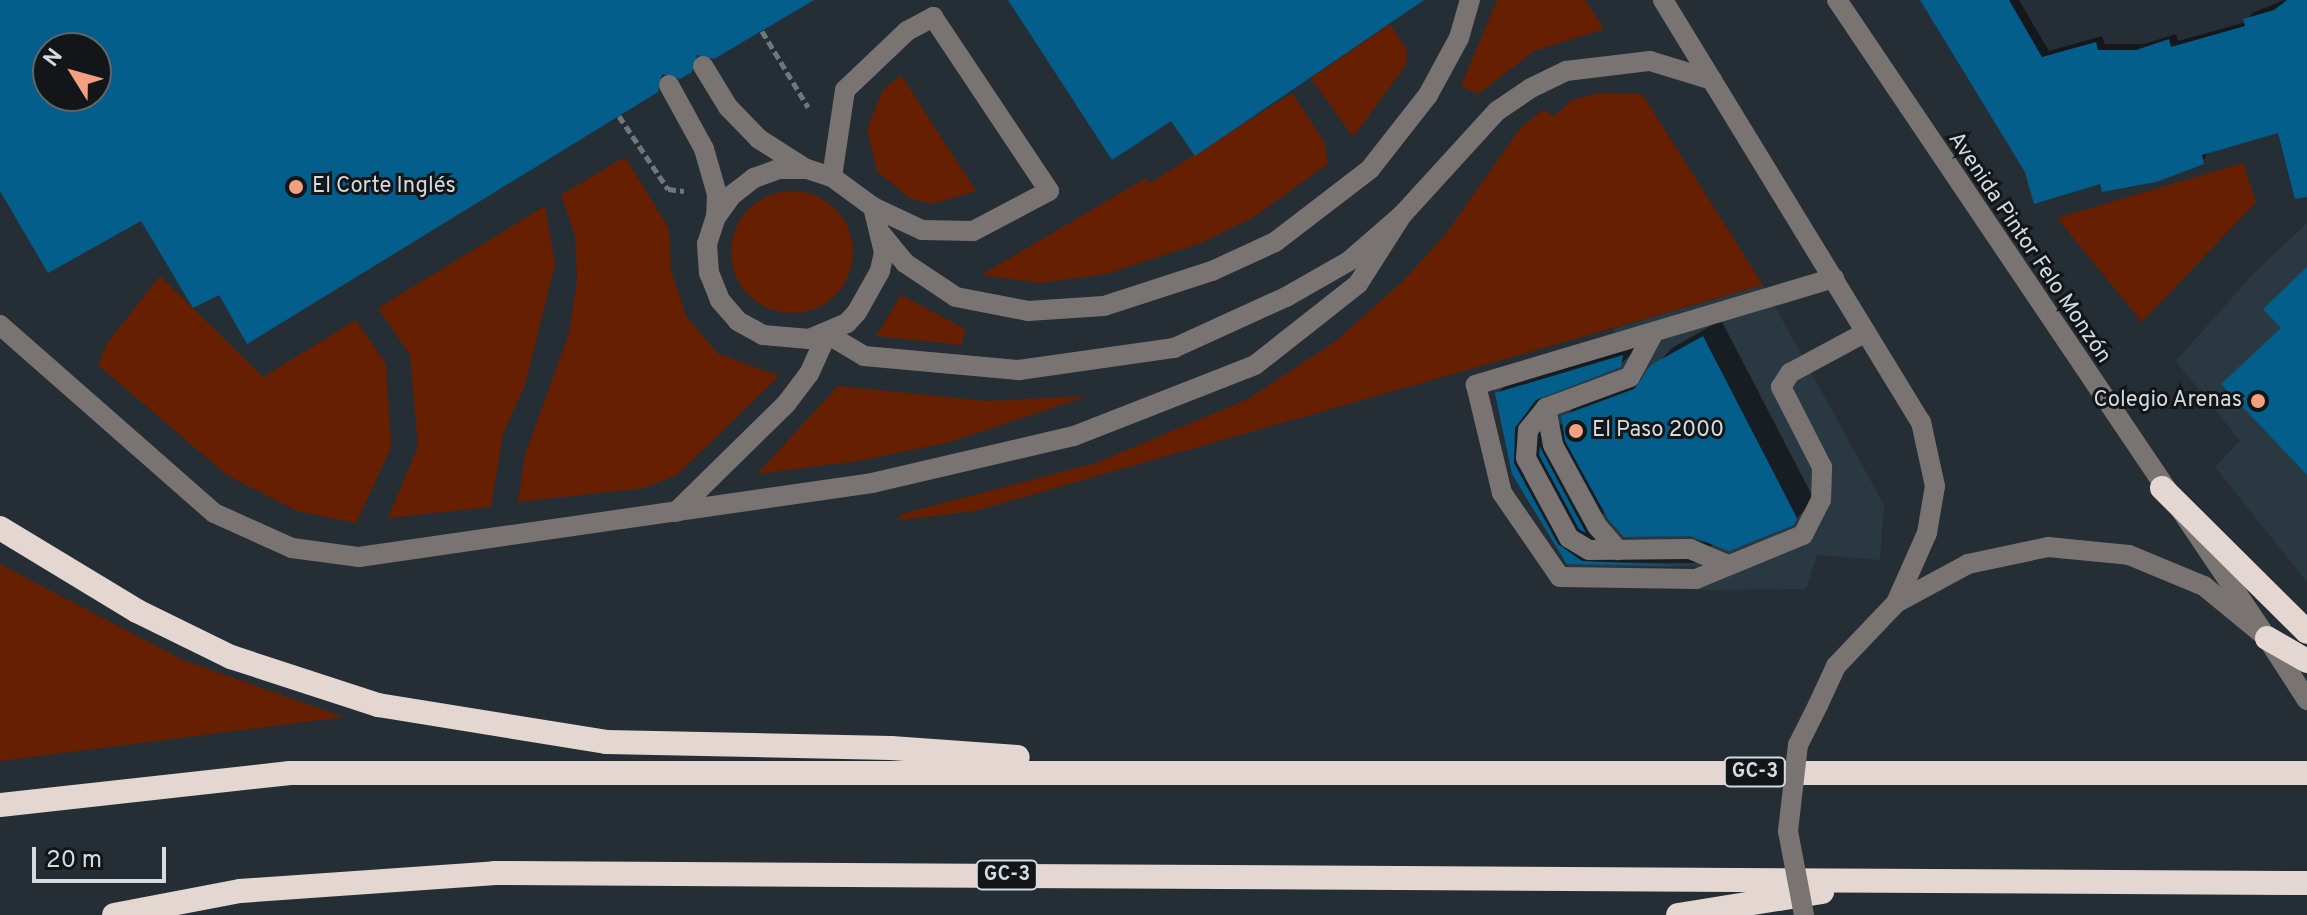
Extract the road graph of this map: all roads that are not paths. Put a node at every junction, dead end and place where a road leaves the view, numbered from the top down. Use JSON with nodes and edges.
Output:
{"nodes":[{"id":1,"x":1470,"y":0,"type":"edge"},
{"id":2,"x":1663,"y":0,"type":"edge"},
{"id":3,"x":1837,"y":0,"type":"edge"},
{"id":4,"x":703,"y":66,"type":"dead end"},
{"id":5,"x":1712,"y":80,"type":"junction"},
{"id":6,"x":669,"y":85,"type":"dead end"},
{"id":7,"x":807,"y":169,"type":"junction"},
{"id":8,"x":832,"y":177,"type":"junction"},
{"id":9,"x":873,"y":207,"type":"junction"},
{"id":10,"x":1402,"y":215,"type":"junction"},
{"id":11,"x":716,"y":217,"type":"junction"},
{"id":12,"x":879,"y":231,"type":"junction"},
{"id":13,"x":1834,"y":278,"type":"junction"},
{"id":14,"x":0,"y":325,"type":"edge"},
{"id":15,"x":1654,"y":332,"type":"junction"},
{"id":16,"x":1866,"y":332,"type":"junction"},
{"id":17,"x":827,"y":334,"type":"junction"},
{"id":18,"x":1546,"y":408,"type":"junction"},
{"id":19,"x":2162,"y":488,"type":"junction"},
{"id":20,"x":676,"y":512,"type":"junction"},
{"id":21,"x":0,"y":528,"type":"edge"},
{"id":22,"x":1618,"y":550,"type":"junction"},
{"id":23,"x":1728,"y":565,"type":"junction"},
{"id":24,"x":1896,"y":603,"type":"junction"},
{"id":25,"x":2307,"y":632,"type":"edge"},
{"id":26,"x":2267,"y":638,"type":"junction"},
{"id":27,"x":2307,"y":661,"type":"edge"},
{"id":28,"x":2307,"y":700,"type":"edge"},
{"id":29,"x":1204,"y":771,"type":"junction"},
{"id":30,"x":2307,"y":773,"type":"edge"},
{"id":31,"x":0,"y":805,"type":"edge"},
{"id":32,"x":1903,"y":879,"type":"junction"},
{"id":33,"x":2307,"y":883,"type":"edge"},
{"id":34,"x":114,"y":915,"type":"edge"},
{"id":35,"x":1678,"y":915,"type":"edge"},
{"id":36,"x":1804,"y":915,"type":"edge"}],
"edges":[{"from":1,"to":12,"type":"street"},
{"from":2,"to":5,"type":"street"},
{"from":3,"to":19,"type":"street","name":"Avenida Pintor Felo Monzón"},
{"from":4,"to":7,"type":"street"},
{"from":5,"to":10,"type":"street"},
{"from":5,"to":13,"type":"street"},
{"from":6,"to":11,"type":"street"},
{"from":7,"to":8,"type":"street"},
{"from":7,"to":11,"type":"street"},
{"from":8,"to":9,"type":"street"},
{"from":8,"to":9,"type":"street"},
{"from":9,"to":12,"type":"street"},
{"from":10,"to":17,"type":"street"},
{"from":10,"to":20,"type":"street"},
{"from":11,"to":17,"type":"street"},
{"from":12,"to":17,"type":"street"},
{"from":13,"to":15,"type":"street"},
{"from":13,"to":16,"type":"street"},
{"from":14,"to":20,"type":"street"},
{"from":15,"to":18,"type":"street"},
{"from":15,"to":23,"type":"street"},
{"from":16,"to":23,"type":"street"},
{"from":16,"to":24,"type":"street"},
{"from":17,"to":20,"type":"street"},
{"from":18,"to":22,"type":"street"},
{"from":18,"to":22,"type":"street"},
{"from":19,"to":25,"type":"highway"},
{"from":19,"to":26,"type":"street","name":"Avenida Pintor Felo Monzón"},
{"from":21,"to":29,"type":"highway"},
{"from":22,"to":23,"type":"street"},
{"from":24,"to":26,"type":"street"},
{"from":24,"to":36,"type":"street","bridge":true},
{"from":26,"to":27,"type":"highway"},
{"from":26,"to":28,"type":"street","name":"Avenida Pintor Felo Monzón"},
{"from":29,"to":30,"type":"highway","number":"GC-3"},
{"from":29,"to":31,"type":"highway","number":"GC-3"},
{"from":32,"to":33,"type":"highway","number":"GC-3"},
{"from":32,"to":34,"type":"highway","number":"GC-3"},
{"from":32,"to":35,"type":"highway","number":"GC-3"}]}
